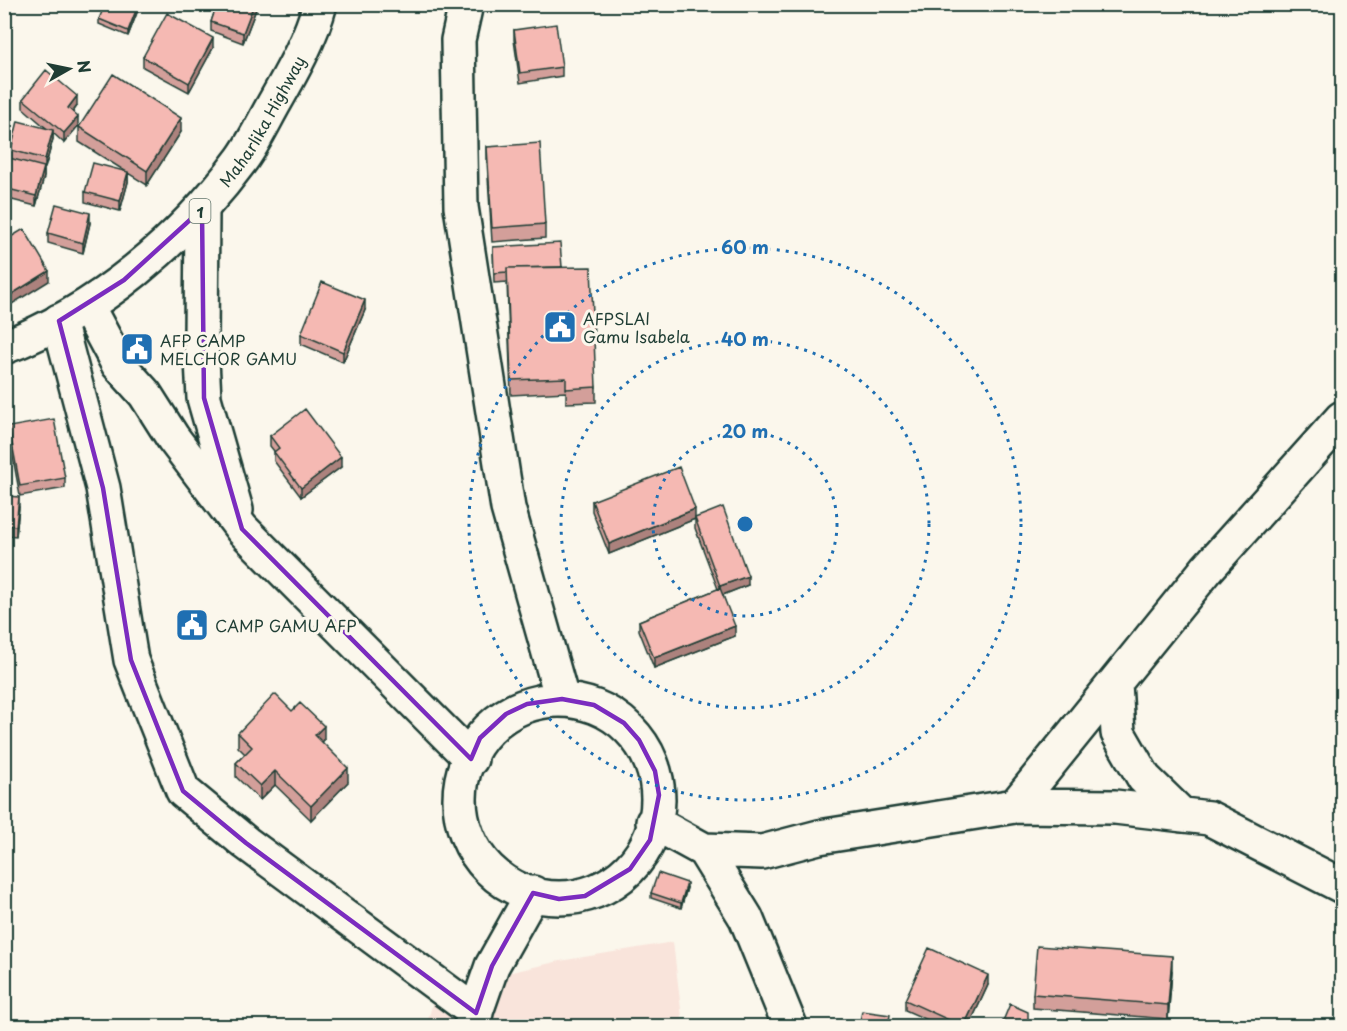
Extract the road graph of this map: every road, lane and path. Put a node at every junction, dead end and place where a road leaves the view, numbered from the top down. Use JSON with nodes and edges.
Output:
{"nodes":[{"id":1,"x":320,"y":4,"type":"edge"},
{"id":2,"x":466,"y":4,"type":"edge"},
{"id":3,"x":202,"y":209,"type":"junction"},
{"id":4,"x":73,"y":314,"type":"junction"},
{"id":5,"x":4,"y":347,"type":"edge"},
{"id":6,"x":1342,"y":418,"type":"edge"},
{"id":7,"x":242,"y":529,"type":"junction"},
{"id":8,"x":1115,"y":683,"type":"junction"},
{"id":9,"x":562,"y":699,"type":"junction"},
{"id":10,"x":471,"y":759,"type":"junction"},
{"id":11,"x":1016,"y":806,"type":"junction"},
{"id":12,"x":1182,"y":815,"type":"junction"},
{"id":13,"x":653,"y":822,"type":"junction"},
{"id":14,"x":704,"y":850,"type":"junction"},
{"id":15,"x":1342,"y":886,"type":"edge"},
{"id":16,"x":533,"y":893,"type":"junction"},
{"id":17,"x":473,"y":1020,"type":"edge"},
{"id":18,"x":790,"y":1026,"type":"edge"}],
"edges":[{"from":1,"to":3,"type":"main road","name":"Maharlika Highway","number":"1"},
{"from":2,"to":9,"type":"main road"},
{"from":3,"to":4,"type":"main road","name":"Maharlika Highway","number":"1"},
{"from":3,"to":7,"type":"main road"},
{"from":4,"to":5,"type":"main road","name":"Maharlika Highway","number":"1"},
{"from":4,"to":7,"type":"main road"},
{"from":4,"to":17,"type":"main road"},
{"from":6,"to":8,"type":"main road"},
{"from":7,"to":10,"type":"main road"},
{"from":8,"to":11,"type":"main road"},
{"from":8,"to":12,"type":"main road"},
{"from":9,"to":10,"type":"main road"},
{"from":9,"to":13,"type":"main road"},
{"from":10,"to":16,"type":"main road"},
{"from":11,"to":12,"type":"main road"},
{"from":11,"to":14,"type":"main road"},
{"from":12,"to":15,"type":"main road"},
{"from":13,"to":14,"type":"main road"},
{"from":13,"to":16,"type":"main road"},
{"from":14,"to":18,"type":"main road"},
{"from":16,"to":17,"type":"main road"}]}
